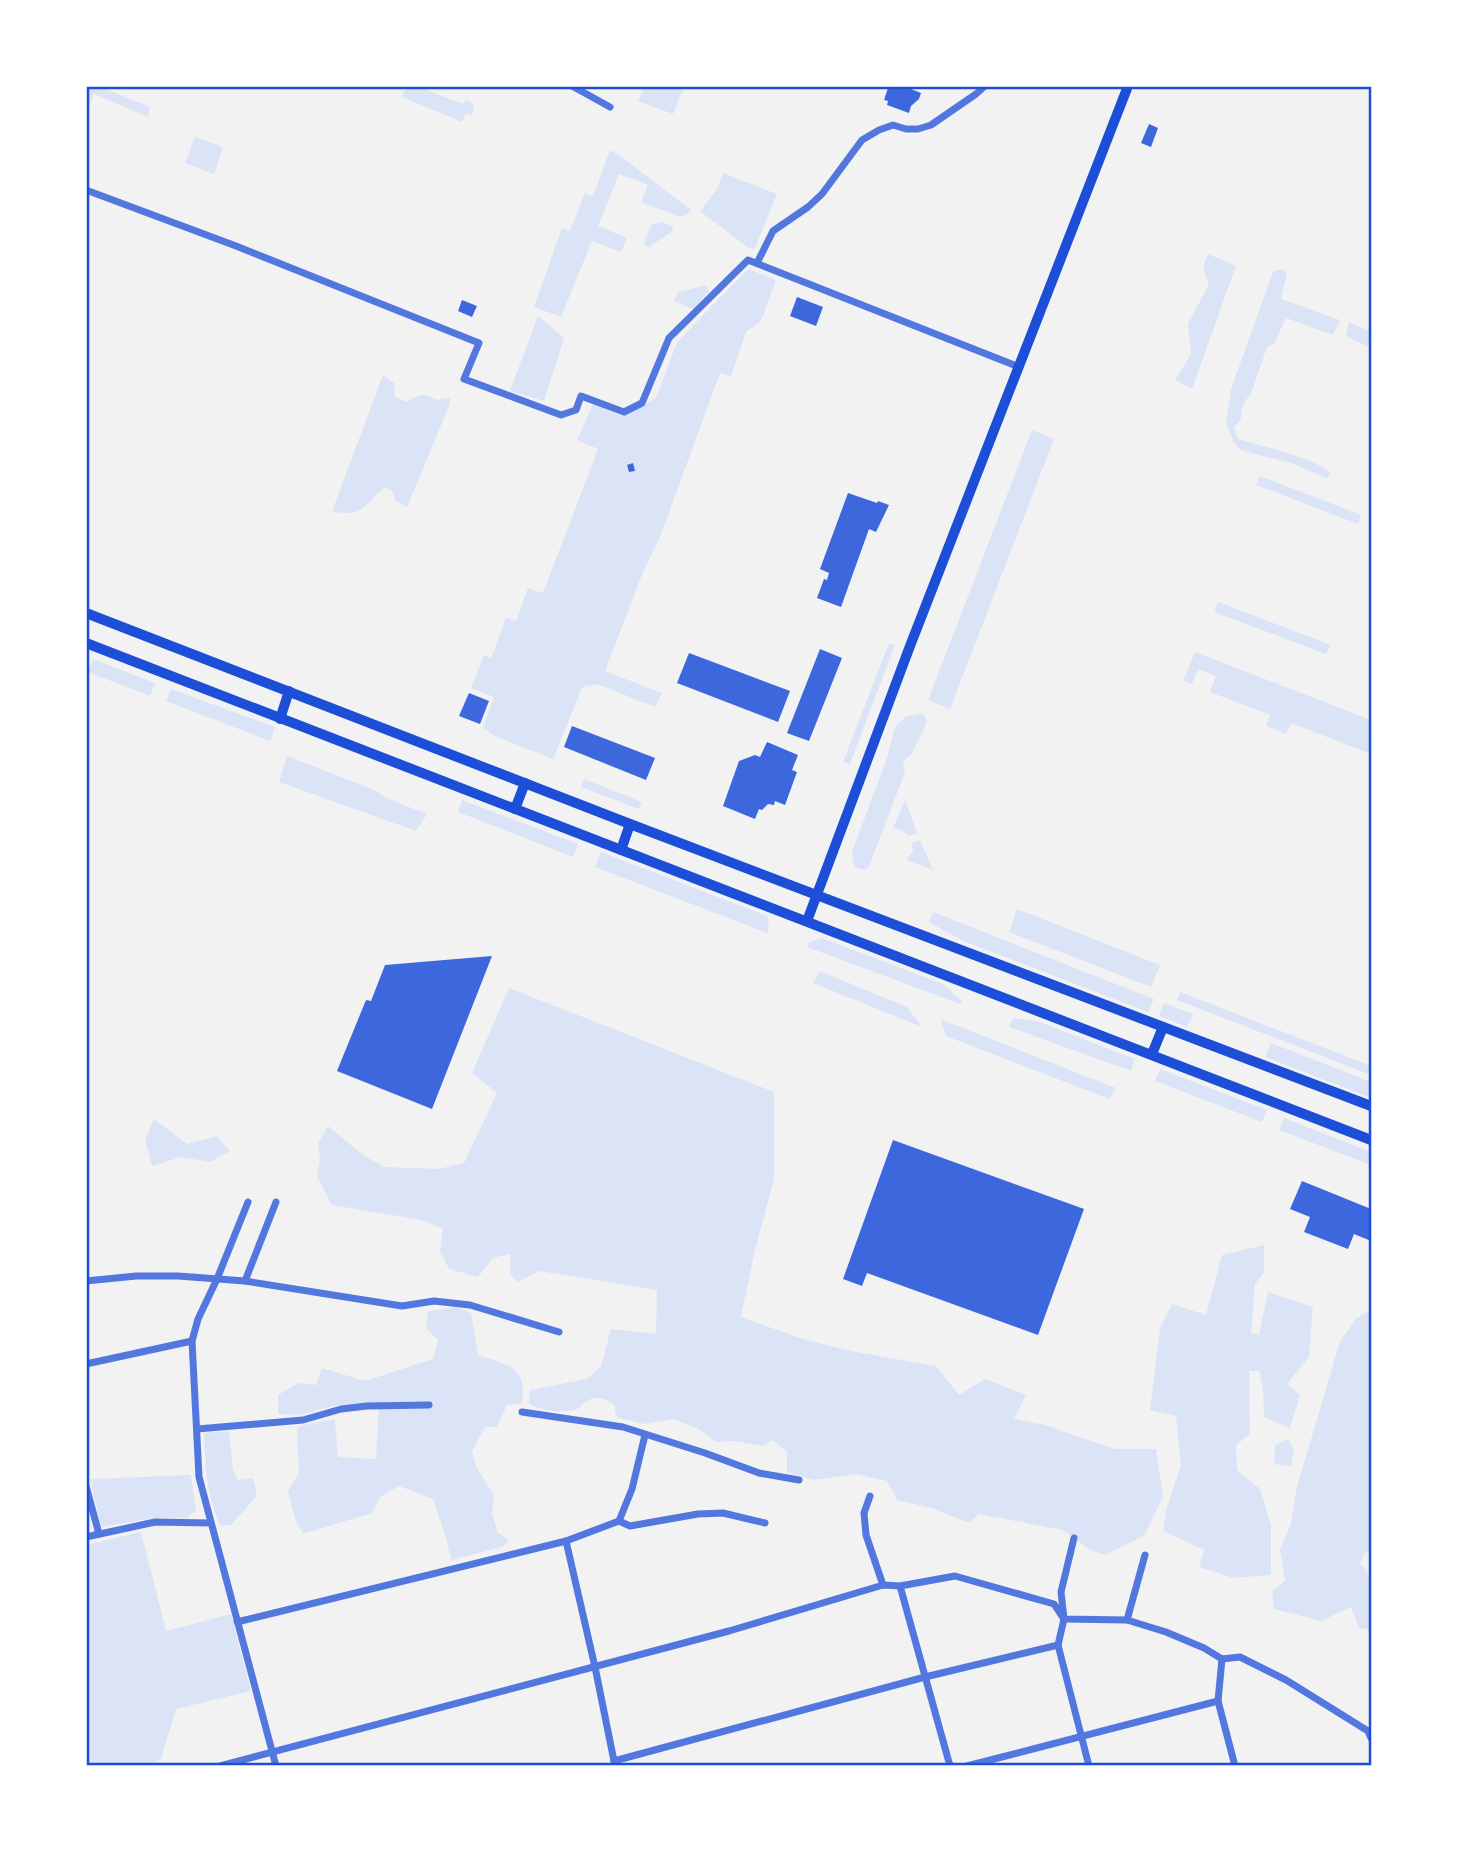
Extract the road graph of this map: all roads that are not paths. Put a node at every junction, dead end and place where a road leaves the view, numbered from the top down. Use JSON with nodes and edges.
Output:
{"nodes":[{"id":1,"x":572,"y":86,"type":"edge"},
{"id":2,"x":985,"y":86,"type":"edge"},
{"id":3,"x":1128,"y":86,"type":"edge"},
{"id":4,"x":610,"y":107,"type":"dead end"},
{"id":5,"x":86,"y":190,"type":"edge"},
{"id":6,"x":757,"y":263,"type":"junction"},
{"id":7,"x":1019,"y":367,"type":"junction"},
{"id":8,"x":86,"y":613,"type":"edge"},
{"id":9,"x":86,"y":643,"type":"edge"},
{"id":10,"x":289,"y":691,"type":"junction"},
{"id":11,"x":280,"y":719,"type":"junction"},
{"id":12,"x":525,"y":783,"type":"junction"},
{"id":13,"x":515,"y":809,"type":"junction"},
{"id":14,"x":631,"y":824,"type":"junction"},
{"id":15,"x":621,"y":850,"type":"junction"},
{"id":16,"x":817,"y":893,"type":"junction"},
{"id":17,"x":807,"y":921,"type":"junction"},
{"id":18,"x":1163,"y":1027,"type":"junction"},
{"id":19,"x":1152,"y":1054,"type":"junction"},
{"id":20,"x":1371,"y":1106,"type":"edge"},
{"id":21,"x":1371,"y":1140,"type":"edge"},
{"id":22,"x":248,"y":1202,"type":"dead end"},
{"id":23,"x":276,"y":1202,"type":"dead end"},
{"id":24,"x":217,"y":1279,"type":"junction"},
{"id":25,"x":86,"y":1281,"type":"edge"},
{"id":26,"x":245,"y":1281,"type":"junction"},
{"id":27,"x":559,"y":1332,"type":"dead end"},
{"id":28,"x":192,"y":1341,"type":"junction"},
{"id":29,"x":86,"y":1364,"type":"edge"},
{"id":30,"x":429,"y":1405,"type":"dead end"},
{"id":31,"x":523,"y":1412,"type":"dead end"},
{"id":32,"x":197,"y":1429,"type":"junction"},
{"id":33,"x":645,"y":1434,"type":"junction"},
{"id":34,"x":799,"y":1480,"type":"dead end"},
{"id":35,"x":86,"y":1486,"type":"edge"},
{"id":36,"x":870,"y":1496,"type":"dead end"},
{"id":37,"x":619,"y":1521,"type":"junction"},
{"id":38,"x":210,"y":1523,"type":"junction"},
{"id":39,"x":765,"y":1523,"type":"dead end"},
{"id":40,"x":99,"y":1534,"type":"junction"},
{"id":41,"x":86,"y":1537,"type":"edge"},
{"id":42,"x":1074,"y":1538,"type":"dead end"},
{"id":43,"x":566,"y":1541,"type":"junction"},
{"id":44,"x":1145,"y":1555,"type":"dead end"},
{"id":45,"x":883,"y":1585,"type":"junction"},
{"id":46,"x":900,"y":1586,"type":"junction"},
{"id":47,"x":1064,"y":1619,"type":"junction"},
{"id":48,"x":1127,"y":1620,"type":"junction"},
{"id":49,"x":237,"y":1622,"type":"junction"},
{"id":50,"x":1058,"y":1645,"type":"junction"},
{"id":51,"x":1222,"y":1659,"type":"junction"},
{"id":52,"x":596,"y":1667,"type":"junction"},
{"id":53,"x":925,"y":1677,"type":"junction"},
{"id":54,"x":1218,"y":1701,"type":"junction"},
{"id":55,"x":1081,"y":1737,"type":"junction"},
{"id":56,"x":1371,"y":1738,"type":"edge"},
{"id":57,"x":273,"y":1753,"type":"junction"},
{"id":58,"x":614,"y":1764,"type":"edge"},
{"id":59,"x":220,"y":1766,"type":"edge"},
{"id":60,"x":276,"y":1766,"type":"edge"},
{"id":61,"x":950,"y":1766,"type":"edge"},
{"id":62,"x":967,"y":1766,"type":"edge"},
{"id":63,"x":1089,"y":1766,"type":"edge"},
{"id":64,"x":1235,"y":1766,"type":"edge"}],
"edges":[{"from":1,"to":4,"type":"street"},
{"from":2,"to":6,"type":"street"},
{"from":3,"to":7,"type":"main road"},
{"from":5,"to":6,"type":"street"},
{"from":6,"to":7,"type":"street"},
{"from":7,"to":16,"type":"main road"},
{"from":8,"to":10,"type":"main road"},
{"from":9,"to":11,"type":"main road"},
{"from":10,"to":11,"type":"main road"},
{"from":10,"to":12,"type":"main road"},
{"from":11,"to":13,"type":"main road"},
{"from":12,"to":13,"type":"main road"},
{"from":12,"to":14,"type":"main road"},
{"from":13,"to":15,"type":"main road"},
{"from":14,"to":15,"type":"main road"},
{"from":14,"to":16,"type":"main road"},
{"from":15,"to":17,"type":"main road"},
{"from":16,"to":17,"type":"main road"},
{"from":16,"to":18,"type":"main road"},
{"from":17,"to":19,"type":"main road"},
{"from":18,"to":19,"type":"main road"},
{"from":18,"to":20,"type":"main road"},
{"from":19,"to":21,"type":"main road"},
{"from":22,"to":24,"type":"street"},
{"from":23,"to":26,"type":"street"},
{"from":24,"to":25,"type":"street"},
{"from":24,"to":26,"type":"street"},
{"from":24,"to":28,"type":"street"},
{"from":26,"to":27,"type":"street"},
{"from":28,"to":29,"type":"street"},
{"from":28,"to":32,"type":"street"},
{"from":30,"to":32,"type":"street"},
{"from":31,"to":33,"type":"street"},
{"from":32,"to":38,"type":"street"},
{"from":33,"to":34,"type":"street"},
{"from":33,"to":37,"type":"street"},
{"from":35,"to":40,"type":"street"},
{"from":36,"to":45,"type":"street"},
{"from":37,"to":39,"type":"street"},
{"from":37,"to":43,"type":"street"},
{"from":38,"to":40,"type":"street"},
{"from":38,"to":49,"type":"street"},
{"from":40,"to":41,"type":"street"},
{"from":42,"to":47,"type":"street"},
{"from":43,"to":49,"type":"street"},
{"from":43,"to":52,"type":"street"},
{"from":44,"to":48,"type":"street"},
{"from":45,"to":46,"type":"street"},
{"from":45,"to":52,"type":"street"},
{"from":46,"to":47,"type":"street"},
{"from":46,"to":53,"type":"street"},
{"from":47,"to":48,"type":"street"},
{"from":47,"to":50,"type":"street"},
{"from":48,"to":51,"type":"street"},
{"from":49,"to":57,"type":"street"},
{"from":50,"to":53,"type":"street"},
{"from":50,"to":55,"type":"street"},
{"from":51,"to":54,"type":"street"},
{"from":51,"to":56,"type":"street"},
{"from":52,"to":57,"type":"street"},
{"from":52,"to":58,"type":"street"},
{"from":53,"to":58,"type":"street"},
{"from":53,"to":61,"type":"street"},
{"from":54,"to":55,"type":"street"},
{"from":54,"to":64,"type":"street"},
{"from":55,"to":62,"type":"street"},
{"from":55,"to":63,"type":"street"},
{"from":57,"to":59,"type":"street"},
{"from":57,"to":60,"type":"street"}]}
